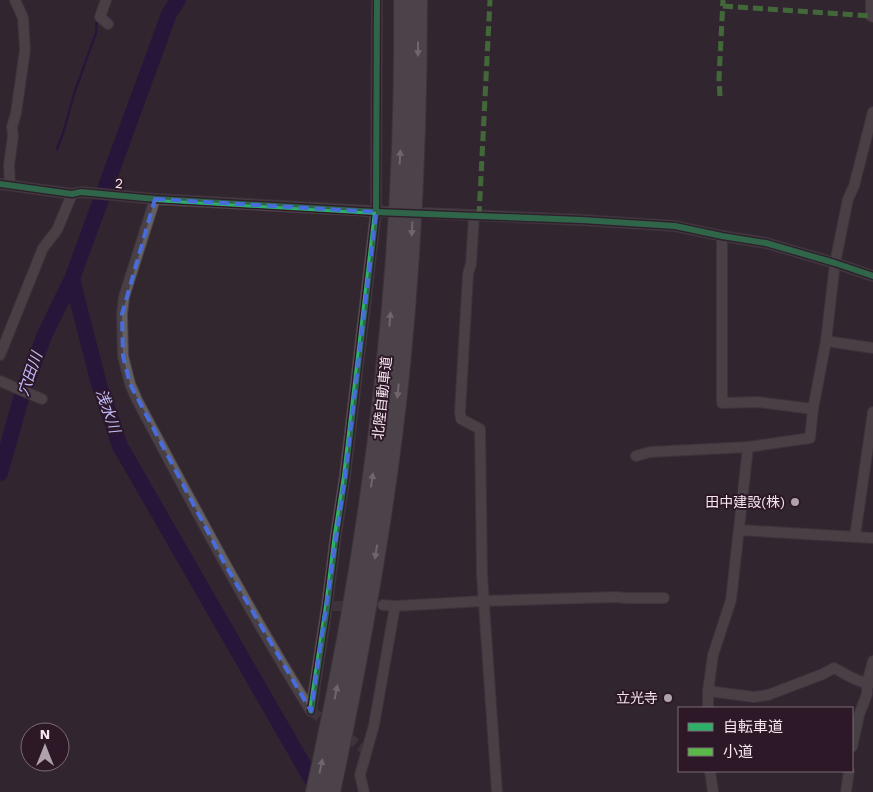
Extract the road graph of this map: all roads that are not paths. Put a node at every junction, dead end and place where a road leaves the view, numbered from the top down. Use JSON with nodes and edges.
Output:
{"nodes":[{"id":1,"x":15,"y":0,"type":"edge"},
{"id":2,"x":106,"y":0,"type":"edge"},
{"id":3,"x":377,"y":0,"type":"edge"},
{"id":4,"x":403,"y":0,"type":"edge"},
{"id":5,"x":418,"y":0,"type":"edge"},
{"id":6,"x":871,"y":0,"type":"edge"},
{"id":7,"x":873,"y":17,"type":"edge"},
{"id":8,"x":108,"y":24,"type":"dead end"},
{"id":9,"x":873,"y":112,"type":"edge"},
{"id":10,"x":5,"y":184,"type":"edge"},
{"id":11,"x":76,"y":193,"type":"junction"},
{"id":12,"x":155,"y":200,"type":"junction"},
{"id":13,"x":376,"y":212,"type":"junction"},
{"id":14,"x":391,"y":212,"type":"dead end"},
{"id":15,"x":425,"y":214,"type":"dead end"},
{"id":16,"x":474,"y":216,"type":"junction"},
{"id":17,"x":722,"y":236,"type":"junction"},
{"id":18,"x":835,"y":263,"type":"junction"},
{"id":19,"x":873,"y":276,"type":"edge"},
{"id":20,"x":826,"y":341,"type":"junction"},
{"id":21,"x":873,"y":348,"type":"edge"},
{"id":22,"x":0,"y":355,"type":"edge"},
{"id":23,"x":0,"y":382,"type":"edge"},
{"id":24,"x":42,"y":399,"type":"dead end"},
{"id":25,"x":813,"y":408,"type":"junction"},
{"id":26,"x":873,"y":412,"type":"edge"},
{"id":27,"x":748,"y":447,"type":"junction"},
{"id":28,"x":636,"y":456,"type":"dead end"},
{"id":29,"x":739,"y":530,"type":"junction"},
{"id":30,"x":855,"y":536,"type":"junction"},
{"id":31,"x":873,"y":538,"type":"edge"},
{"id":32,"x":664,"y":598,"type":"dead end"},
{"id":33,"x":484,"y":601,"type":"junction"},
{"id":34,"x":383,"y":605,"type":"dead end"},
{"id":35,"x":395,"y":606,"type":"junction"},
{"id":36,"x":873,"y":661,"type":"edge"},
{"id":37,"x":870,"y":683,"type":"edge"},
{"id":38,"x":708,"y":691,"type":"junction"},
{"id":39,"x":708,"y":707,"type":"edge"},
{"id":40,"x":853,"y":742,"type":"edge"},
{"id":41,"x":710,"y":772,"type":"edge"},
{"id":42,"x":849,"y":772,"type":"edge"},
{"id":43,"x":315,"y":792,"type":"edge"},
{"id":44,"x":331,"y":792,"type":"edge"},
{"id":45,"x":364,"y":792,"type":"edge"},
{"id":46,"x":497,"y":792,"type":"edge"},
{"id":47,"x":713,"y":792,"type":"edge"},
{"id":48,"x":846,"y":792,"type":"edge"}],
"edges":[{"from":1,"to":10,"type":"street"},
{"from":2,"to":8,"type":"street"},
{"from":3,"to":13,"type":"street"},
{"from":43,"to":4,"type":"highway","name":"北陸自動車道","one_way":true},
{"from":5,"to":44,"type":"highway","name":"北陸自動車道","one_way":true},
{"from":6,"to":7,"type":"street"},
{"from":9,"to":18,"type":"street"},
{"from":10,"to":11,"type":"street","name":"2"},
{"from":11,"to":12,"type":"street","name":"2"},
{"from":11,"to":22,"type":"street"},
{"from":12,"to":13,"type":"street","name":"2"},
{"from":12,"to":13,"type":"street"},
{"from":13,"to":14,"type":"street","name":"2"},
{"from":15,"to":16,"type":"street"},
{"from":16,"to":17,"type":"street"},
{"from":16,"to":33,"type":"street"},
{"from":17,"to":18,"type":"street"},
{"from":17,"to":25,"type":"street"},
{"from":18,"to":19,"type":"street"},
{"from":18,"to":20,"type":"street"},
{"from":20,"to":21,"type":"street"},
{"from":20,"to":25,"type":"street"},
{"from":23,"to":24,"type":"street"},
{"from":25,"to":27,"type":"street"},
{"from":26,"to":30,"type":"street"},
{"from":27,"to":28,"type":"street"},
{"from":27,"to":29,"type":"street"},
{"from":29,"to":30,"type":"street"},
{"from":29,"to":38,"type":"street"},
{"from":30,"to":31,"type":"street"},
{"from":32,"to":33,"type":"street"},
{"from":33,"to":35,"type":"street"},
{"from":33,"to":46,"type":"street"},
{"from":34,"to":35,"type":"street"},
{"from":35,"to":45,"type":"street"},
{"from":36,"to":37,"type":"street"},
{"from":37,"to":38,"type":"street"},
{"from":37,"to":40,"type":"street"},
{"from":38,"to":39,"type":"street"},
{"from":41,"to":47,"type":"street"},
{"from":42,"to":48,"type":"street"}]}
